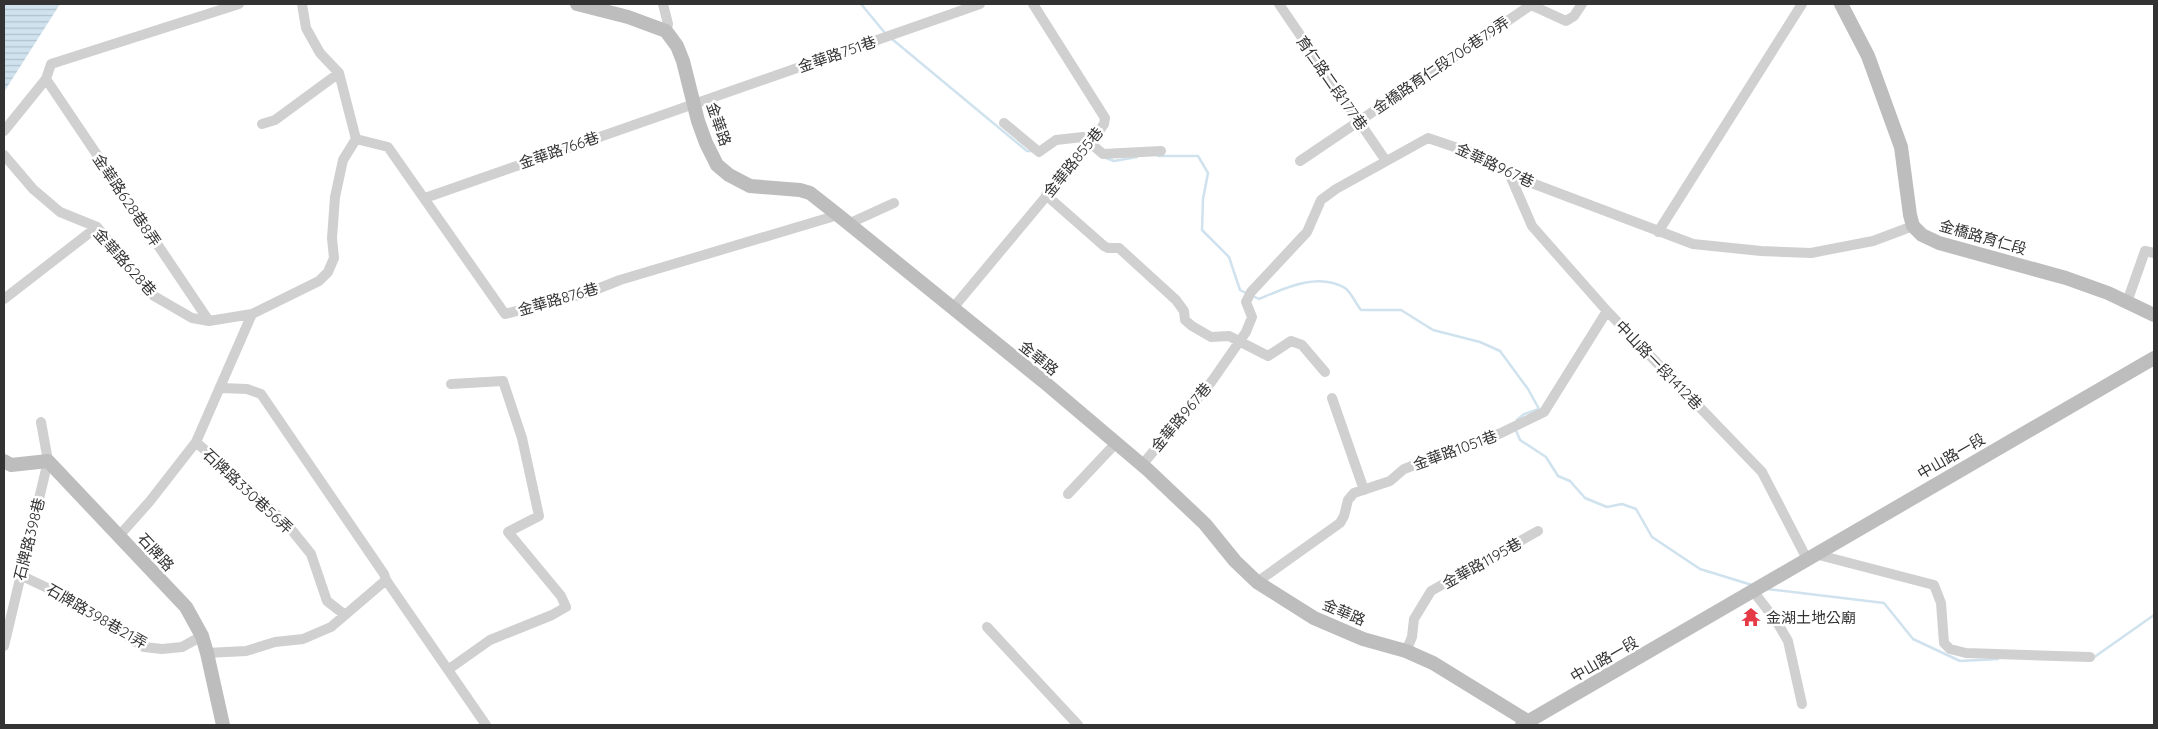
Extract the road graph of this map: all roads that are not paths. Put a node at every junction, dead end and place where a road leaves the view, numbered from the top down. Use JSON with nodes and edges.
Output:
{"nodes":[{"id":1,"x":240,"y":4,"type":"edge"},
{"id":2,"x":302,"y":4,"type":"edge"},
{"id":3,"x":577,"y":4,"type":"edge"},
{"id":4,"x":663,"y":4,"type":"edge"},
{"id":5,"x":980,"y":4,"type":"edge"},
{"id":6,"x":1033,"y":4,"type":"edge"},
{"id":7,"x":1279,"y":4,"type":"edge"},
{"id":8,"x":1582,"y":4,"type":"edge"},
{"id":9,"x":1802,"y":4,"type":"edge"},
{"id":10,"x":1841,"y":4,"type":"edge"},
{"id":11,"x":666,"y":31,"type":"junction"},
{"id":12,"x":339,"y":73,"type":"junction"},
{"id":13,"x":46,"y":79,"type":"junction"},
{"id":14,"x":694,"y":104,"type":"junction"},
{"id":15,"x":1358,"y":121,"type":"junction"},
{"id":16,"x":1004,"y":123,"type":"dead end"},
{"id":17,"x":262,"y":124,"type":"dead end"},
{"id":18,"x":4,"y":131,"type":"edge"},
{"id":19,"x":356,"y":139,"type":"junction"},
{"id":20,"x":1088,"y":146,"type":"junction"},
{"id":21,"x":1161,"y":151,"type":"dead end"},
{"id":22,"x":4,"y":155,"type":"edge"},
{"id":23,"x":1300,"y":161,"type":"dead end"},
{"id":24,"x":1386,"y":161,"type":"junction"},
{"id":25,"x":1509,"y":173,"type":"junction"},
{"id":26,"x":1046,"y":195,"type":"junction"},
{"id":27,"x":425,"y":198,"type":"junction"},
{"id":28,"x":894,"y":203,"type":"dead end"},
{"id":29,"x":843,"y":219,"type":"junction"},
{"id":30,"x":1913,"y":226,"type":"junction"},
{"id":31,"x":97,"y":227,"type":"junction"},
{"id":32,"x":1658,"y":232,"type":"junction"},
{"id":33,"x":2154,"y":253,"type":"edge"},
{"id":34,"x":4,"y":299,"type":"edge"},
{"id":35,"x":2127,"y":302,"type":"junction"},
{"id":36,"x":953,"y":308,"type":"junction"},
{"id":37,"x":1607,"y":311,"type":"junction"},
{"id":38,"x":252,"y":314,"type":"junction"},
{"id":39,"x":2154,"y":315,"type":"edge"},
{"id":40,"x":209,"y":321,"type":"junction"},
{"id":41,"x":1238,"y":340,"type":"junction"},
{"id":42,"x":2154,"y":358,"type":"edge"},
{"id":43,"x":1325,"y":372,"type":"dead end"},
{"id":44,"x":451,"y":384,"type":"dead end"},
{"id":45,"x":221,"y":388,"type":"junction"},
{"id":46,"x":1332,"y":398,"type":"dead end"},
{"id":47,"x":41,"y":422,"type":"dead end"},
{"id":48,"x":196,"y":442,"type":"junction"},
{"id":49,"x":1116,"y":443,"type":"junction"},
{"id":50,"x":4,"y":461,"type":"edge"},
{"id":51,"x":48,"y":461,"type":"junction"},
{"id":52,"x":1142,"y":465,"type":"junction"},
{"id":53,"x":1364,"y":490,"type":"junction"},
{"id":54,"x":1068,"y":494,"type":"dead end"},
{"id":55,"x":1538,"y":531,"type":"dead end"},
{"id":56,"x":119,"y":536,"type":"junction"},
{"id":57,"x":1811,"y":557,"type":"junction"},
{"id":58,"x":20,"y":575,"type":"junction"},
{"id":59,"x":386,"y":580,"type":"junction"},
{"id":60,"x":1257,"y":582,"type":"junction"},
{"id":61,"x":1757,"y":588,"type":"junction"},
{"id":62,"x":345,"y":615,"type":"junction"},
{"id":63,"x":987,"y":627,"type":"dead end"},
{"id":64,"x":202,"y":636,"type":"junction"},
{"id":65,"x":4,"y":646,"type":"edge"},
{"id":66,"x":1406,"y":651,"type":"junction"},
{"id":67,"x":207,"y":652,"type":"junction"},
{"id":68,"x":2090,"y":657,"type":"dead end"},
{"id":69,"x":449,"y":669,"type":"junction"},
{"id":70,"x":1802,"y":704,"type":"dead end"},
{"id":71,"x":1528,"y":724,"type":"edge"},
{"id":72,"x":223,"y":725,"type":"edge"},
{"id":73,"x":486,"y":725,"type":"edge"},
{"id":74,"x":1078,"y":725,"type":"edge"}],
"edges":[{"from":1,"to":13,"type":"street"},
{"from":2,"to":12,"type":"street"},
{"from":3,"to":11,"type":"street"},
{"from":4,"to":11,"type":"street"},
{"from":5,"to":14,"type":"street","name":"金華路751巷"},
{"from":6,"to":20,"type":"street","name":"金華路855巷"},
{"from":7,"to":15,"type":"street","name":"育仁路二段177巷"},
{"from":8,"to":15,"type":"street","name":"金橋路育仁段706巷79弄"},
{"from":9,"to":32,"type":"street"},
{"from":10,"to":30,"type":"street"},
{"from":11,"to":14,"type":"street","name":"金華路"},
{"from":12,"to":17,"type":"street"},
{"from":12,"to":19,"type":"street"},
{"from":13,"to":18,"type":"street"},
{"from":13,"to":40,"type":"street","name":"金華路628巷8弄"},
{"from":14,"to":27,"type":"street","name":"金華路766巷"},
{"from":14,"to":29,"type":"street","name":"金華路"},
{"from":15,"to":23,"type":"street","name":"金橋路育仁段706巷79弄"},
{"from":15,"to":24,"type":"street","name":"育仁路二段177巷"},
{"from":16,"to":20,"type":"street"},
{"from":19,"to":27,"type":"street","name":"金華路876巷"},
{"from":19,"to":38,"type":"street","name":"金華路628巷"},
{"from":20,"to":21,"type":"street"},
{"from":20,"to":26,"type":"street","name":"金華路855巷"},
{"from":22,"to":31,"type":"street","name":"金華路628巷"},
{"from":24,"to":25,"type":"street","name":"金華路967巷"},
{"from":24,"to":41,"type":"street","name":"金華路967巷"},
{"from":25,"to":32,"type":"street","name":"金華路967巷"},
{"from":25,"to":37,"type":"street","name":"中山路一段1412巷"},
{"from":26,"to":36,"type":"street","name":"金華路855巷"},
{"from":26,"to":41,"type":"street"},
{"from":27,"to":29,"type":"street","name":"金華路876巷"},
{"from":28,"to":29,"type":"street"},
{"from":29,"to":36,"type":"street","name":"金華路"},
{"from":30,"to":32,"type":"street","name":"金華路967巷"},
{"from":30,"to":35,"type":"street","name":"金橋路育仁段"},
{"from":31,"to":34,"type":"street"},
{"from":31,"to":40,"type":"street","name":"金華路628巷"},
{"from":33,"to":35,"type":"street"},
{"from":35,"to":39,"type":"street","name":"金橋路育仁段"},
{"from":36,"to":49,"type":"street","name":"金華路"},
{"from":37,"to":53,"type":"street","name":"金華路1051巷"},
{"from":37,"to":57,"type":"street","name":"中山路一段1412巷"},
{"from":38,"to":40,"type":"street","name":"金華路628巷"},
{"from":38,"to":45,"type":"street"},
{"from":41,"to":43,"type":"street"},
{"from":41,"to":52,"type":"street","name":"金華路967巷"},
{"from":42,"to":57,"type":"street","name":"中山路一段"},
{"from":44,"to":69,"type":"street"},
{"from":45,"to":48,"type":"street"},
{"from":45,"to":59,"type":"street"},
{"from":46,"to":53,"type":"street"},
{"from":47,"to":51,"type":"street"},
{"from":48,"to":56,"type":"street"},
{"from":48,"to":62,"type":"street","name":"石牌路330巷56弄"},
{"from":49,"to":52,"type":"street","name":"金華路"},
{"from":49,"to":54,"type":"street"},
{"from":50,"to":51,"type":"street"},
{"from":51,"to":56,"type":"street","name":"石牌路"},
{"from":51,"to":58,"type":"street","name":"石牌路398巷"},
{"from":52,"to":60,"type":"street","name":"金華路"},
{"from":53,"to":60,"type":"street","name":"金華路1051巷"},
{"from":55,"to":66,"type":"street","name":"金華路1195巷"},
{"from":56,"to":64,"type":"street","name":"石牌路"},
{"from":57,"to":61,"type":"street","name":"中山路一段"},
{"from":57,"to":68,"type":"street"},
{"from":58,"to":64,"type":"street","name":"石牌路398巷21弄"},
{"from":58,"to":65,"type":"street","name":"石牌路398巷"},
{"from":59,"to":62,"type":"street"},
{"from":59,"to":69,"type":"street"},
{"from":60,"to":66,"type":"street","name":"金華路"},
{"from":61,"to":70,"type":"street"},
{"from":61,"to":71,"type":"street","name":"中山路一段"},
{"from":62,"to":67,"type":"street"},
{"from":63,"to":74,"type":"street"},
{"from":64,"to":67,"type":"street","name":"石牌路"},
{"from":66,"to":71,"type":"street","name":"金華路"},
{"from":67,"to":72,"type":"street","name":"石牌路"},
{"from":69,"to":73,"type":"street"}]}
